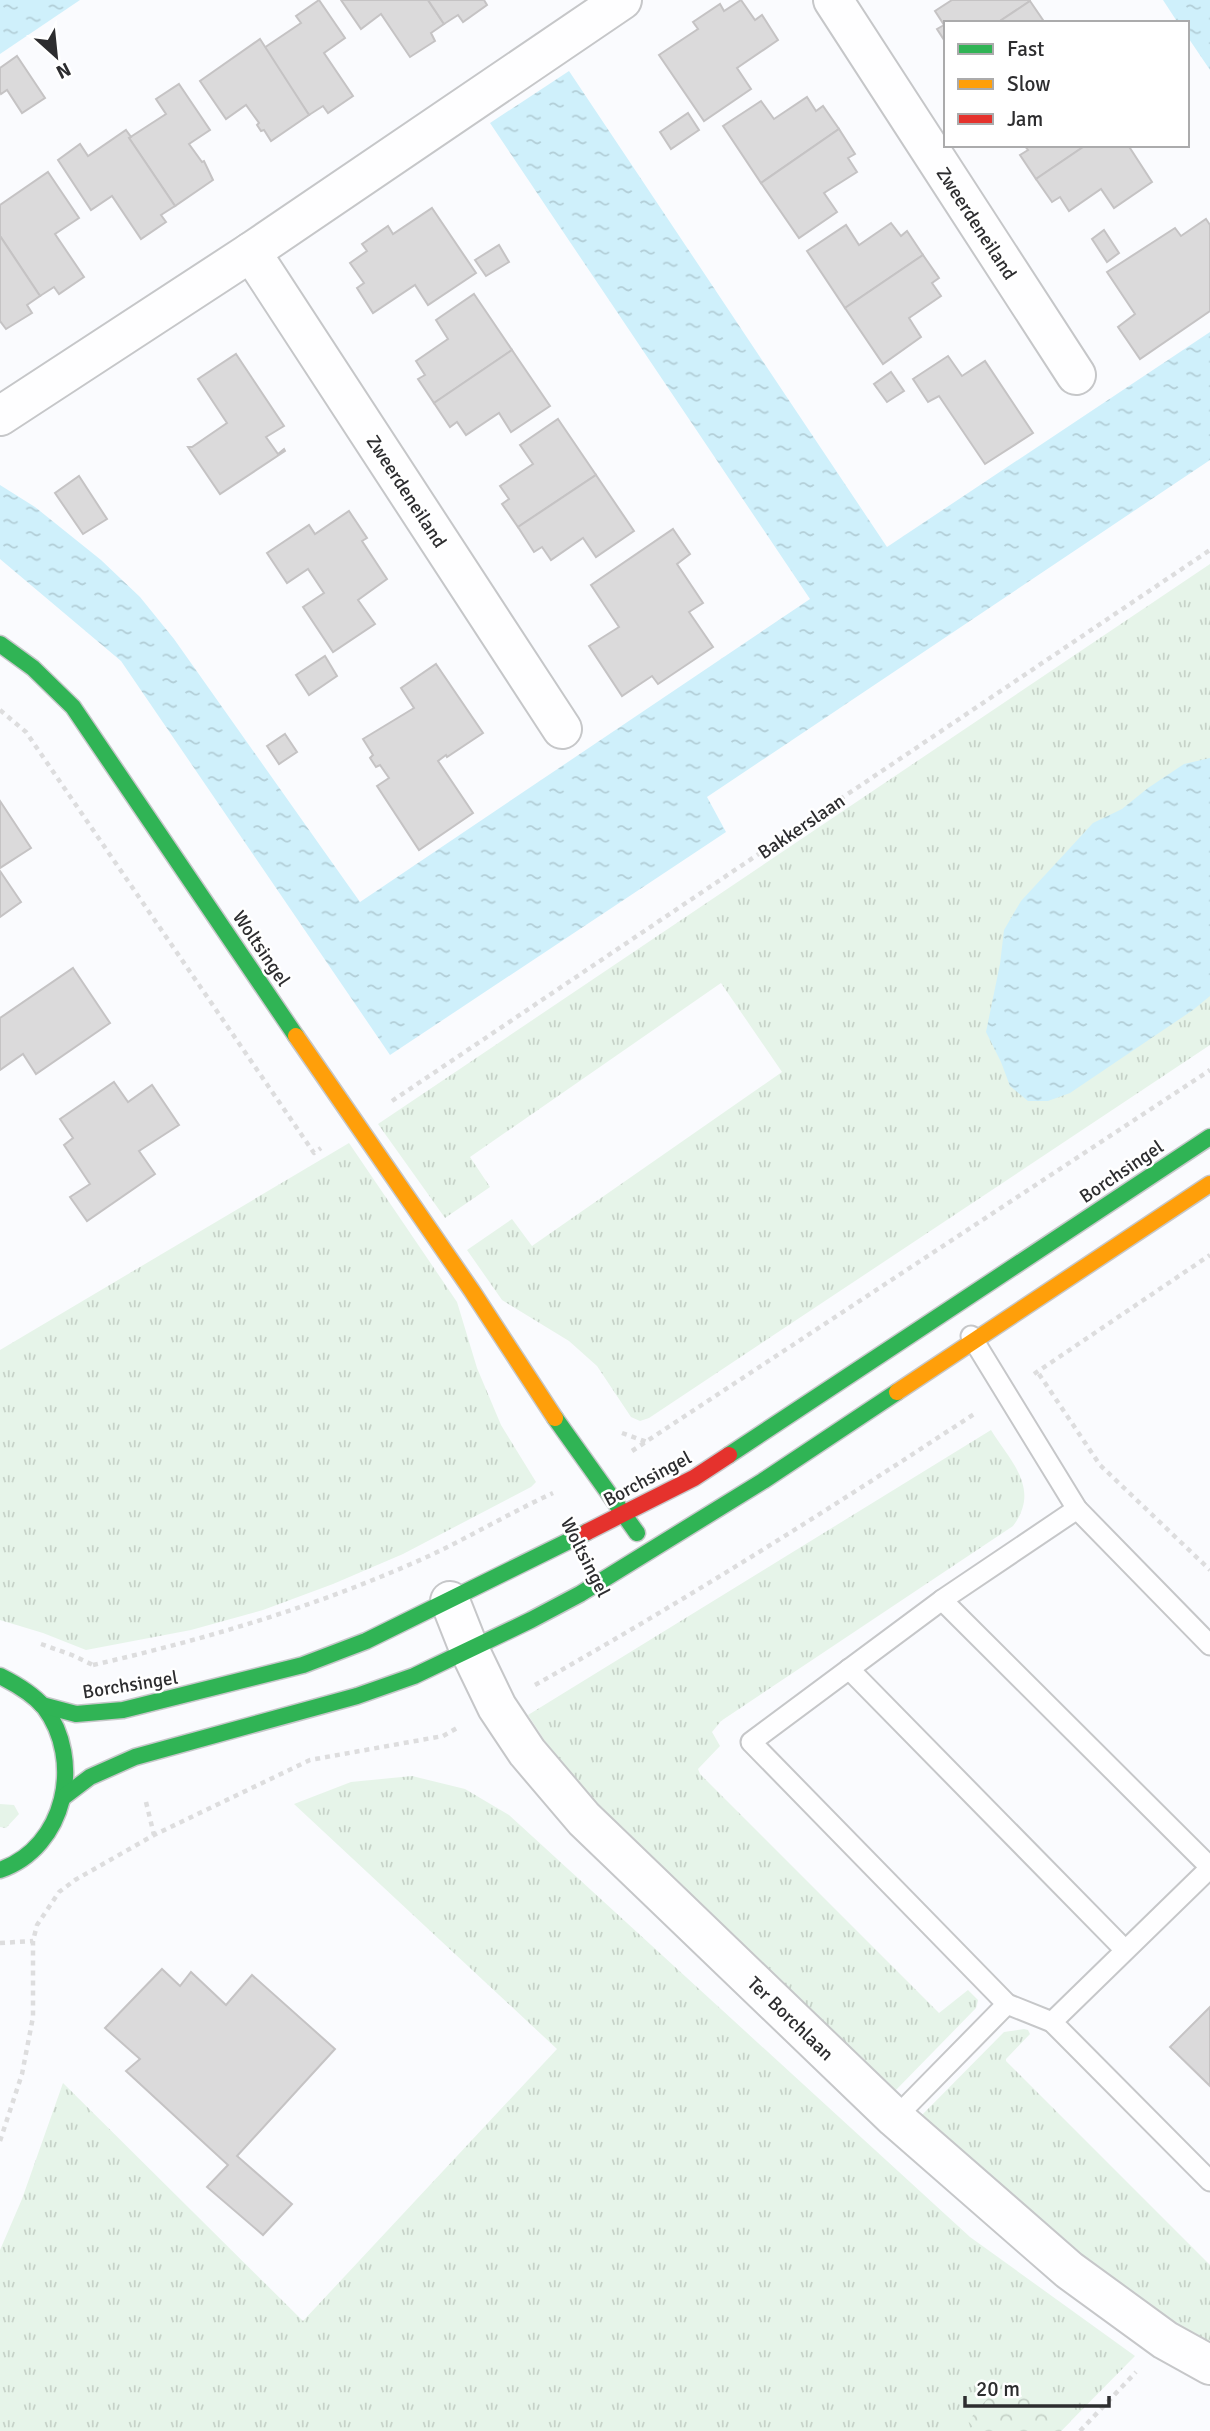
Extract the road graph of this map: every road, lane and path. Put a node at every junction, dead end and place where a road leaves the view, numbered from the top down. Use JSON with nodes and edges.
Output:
{"nodes":[{"id":1,"x":622,"y":0,"type":"edge"},
{"id":2,"x":832,"y":0,"type":"edge"},
{"id":3,"x":251,"y":252,"type":"junction"},
{"id":4,"x":1076,"y":375,"type":"dead end"},
{"id":5,"x":0,"y":416,"type":"edge"},
{"id":6,"x":1210,"y":550,"type":"edge"},
{"id":7,"x":0,"y":644,"type":"edge"},
{"id":8,"x":0,"y":710,"type":"edge"},
{"id":9,"x":562,"y":729,"type":"dead end"},
{"id":10,"x":1210,"y":1070,"type":"edge"},
{"id":11,"x":391,"y":1102,"type":"dead end"},
{"id":12,"x":356,"y":1125,"type":"junction"},
{"id":13,"x":1210,"y":1137,"type":"edge"},
{"id":14,"x":1210,"y":1184,"type":"edge"},
{"id":15,"x":954,"y":1308,"type":"junction"},
{"id":16,"x":974,"y":1341,"type":"junction"},
{"id":17,"x":1037,"y":1371,"type":"dead end"},
{"id":18,"x":593,"y":1472,"type":"junction"},
{"id":19,"x":544,"y":1487,"type":"dead end"},
{"id":20,"x":544,"y":1497,"type":"junction"},
{"id":21,"x":1077,"y":1509,"type":"junction"},
{"id":22,"x":624,"y":1514,"type":"junction"},
{"id":23,"x":556,"y":1548,"type":"junction"},
{"id":24,"x":650,"y":1552,"type":"junction"},
{"id":25,"x":746,"y":1558,"type":"dead end"},
{"id":26,"x":1210,"y":1570,"type":"edge"},
{"id":27,"x":580,"y":1594,"type":"junction"},
{"id":28,"x":942,"y":1600,"type":"junction"},
{"id":29,"x":450,"y":1601,"type":"junction"},
{"id":30,"x":607,"y":1644,"type":"junction"},
{"id":31,"x":1210,"y":1646,"type":"edge"},
{"id":32,"x":469,"y":1649,"type":"junction"},
{"id":33,"x":93,"y":1665,"type":"dead end"},
{"id":34,"x":849,"y":1669,"type":"junction"},
{"id":35,"x":0,"y":1676,"type":"edge"},
{"id":36,"x":43,"y":1705,"type":"junction"},
{"id":37,"x":497,"y":1707,"type":"junction"},
{"id":38,"x":65,"y":1796,"type":"junction"},
{"id":39,"x":1210,"y":1867,"type":"edge"},
{"id":40,"x":2,"y":1874,"type":"edge"},
{"id":41,"x":33,"y":1941,"type":"junction"},
{"id":42,"x":0,"y":1943,"type":"edge"},
{"id":43,"x":1125,"y":1950,"type":"junction"},
{"id":44,"x":1007,"y":2004,"type":"junction"},
{"id":45,"x":1052,"y":2022,"type":"junction"},
{"id":46,"x":895,"y":2118,"type":"junction"},
{"id":47,"x":0,"y":2141,"type":"edge"},
{"id":48,"x":1210,"y":2181,"type":"edge"},
{"id":49,"x":1165,"y":2340,"type":"junction"},
{"id":50,"x":1210,"y":2365,"type":"edge"},
{"id":51,"x":1080,"y":2431,"type":"edge"}],
"edges":[{"from":1,"to":3,"type":"street"},
{"from":2,"to":4,"type":"street","name":"Zweerdeneiland"},
{"from":3,"to":5,"type":"street"},
{"from":3,"to":9,"type":"street","name":"Zweerdeneiland"},
{"from":6,"to":11,"type":"path","name":"Bakkerslaan"},
{"from":7,"to":12,"type":"main road","name":"Woltsingel"},
{"from":8,"to":12,"type":"path"},
{"from":10,"to":18,"type":"path","name":"Borchsingel"},
{"from":12,"to":18,"type":"main road","name":"Woltsingel"},
{"from":13,"to":15,"type":"main road","name":"Borchsingel"},
{"from":14,"to":16,"type":"main road"},
{"from":15,"to":16,"type":"lane"},
{"from":15,"to":22,"type":"main road","name":"Borchsingel"},
{"from":16,"to":21,"type":"lane"},
{"from":16,"to":24,"type":"main road"},
{"from":17,"to":26,"type":"path"},
{"from":18,"to":20,"type":"path","name":"Borchsingel"},
{"from":18,"to":22,"type":"main road","name":"Woltsingel"},
{"from":19,"to":20,"type":"path","name":"Woltsingel"},
{"from":20,"to":23,"type":"path","name":"Woltsingel"},
{"from":20,"to":33,"type":"path","name":"Borchsingel"},
{"from":21,"to":28,"type":"lane"},
{"from":21,"to":31,"type":"lane"},
{"from":22,"to":23,"type":"main road","name":"Borchsingel"},
{"from":22,"to":24,"type":"main road","name":"Woltsingel"},
{"from":23,"to":29,"type":"main road","name":"Borchsingel"},
{"from":24,"to":27,"type":"main road"},
{"from":25,"to":30,"type":"path"},
{"from":27,"to":30,"type":"path","name":"Woltsingel"},
{"from":27,"to":32,"type":"main road"},
{"from":28,"to":34,"type":"lane"},
{"from":28,"to":39,"type":"lane"},
{"from":29,"to":32,"type":"street","name":"Ter Borchlaan"},
{"from":29,"to":36,"type":"main road","name":"Borchsingel"},
{"from":30,"to":37,"type":"path"},
{"from":32,"to":37,"type":"street","name":"Ter Borchlaan"},
{"from":32,"to":38,"type":"main road"},
{"from":34,"to":43,"type":"lane"},
{"from":34,"to":44,"type":"lane"},
{"from":35,"to":36,"type":"main road"},
{"from":36,"to":38,"type":"main road"},
{"from":37,"to":41,"type":"path"},
{"from":37,"to":46,"type":"street","name":"Ter Borchlaan"},
{"from":38,"to":40,"type":"main road"},
{"from":39,"to":43,"type":"lane"},
{"from":41,"to":42,"type":"path"},
{"from":41,"to":47,"type":"path"},
{"from":43,"to":45,"type":"lane"},
{"from":44,"to":45,"type":"lane"},
{"from":44,"to":46,"type":"lane"},
{"from":45,"to":48,"type":"lane"},
{"from":46,"to":49,"type":"street","name":"Ter Borchlaan"},
{"from":49,"to":50,"type":"street","name":"Ter Borchlaan"},
{"from":49,"to":51,"type":"path"}]}
